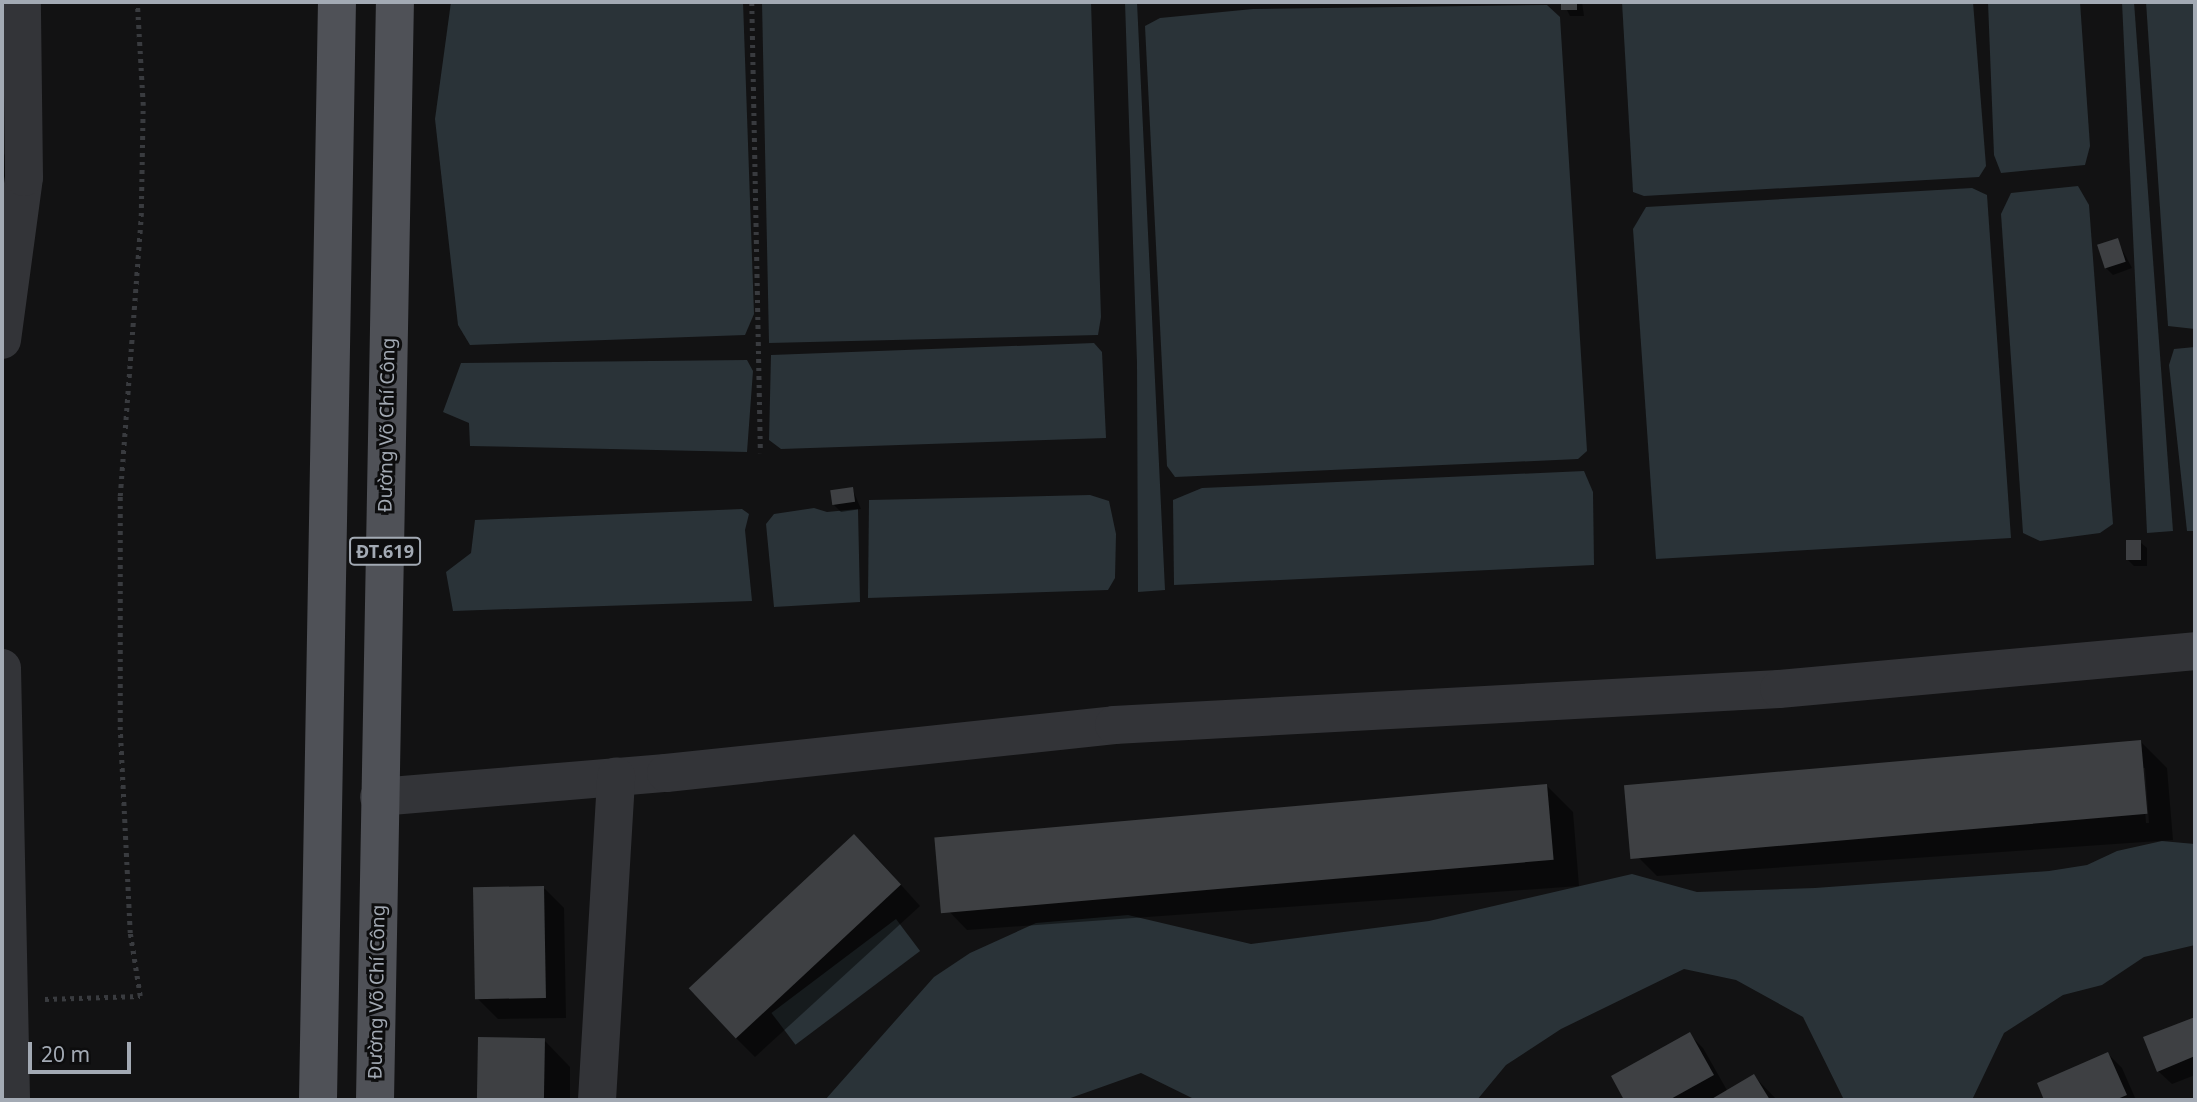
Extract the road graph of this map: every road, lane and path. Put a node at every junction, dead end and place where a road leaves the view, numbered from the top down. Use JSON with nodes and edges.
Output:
{"nodes":[{"id":1,"x":22,"y":2,"type":"edge"},
{"id":2,"x":137,"y":2,"type":"edge"},
{"id":3,"x":337,"y":2,"type":"edge"},
{"id":4,"x":395,"y":2,"type":"edge"},
{"id":5,"x":752,"y":2,"type":"edge"},
{"id":6,"x":2,"y":340,"type":"edge"},
{"id":7,"x":761,"y":453,"type":"dead end"},
{"id":8,"x":2195,"y":651,"type":"edge"},
{"id":9,"x":2,"y":668,"type":"edge"},
{"id":10,"x":616,"y":777,"type":"junction"},
{"id":11,"x":324,"y":795,"type":"junction"},
{"id":12,"x":379,"y":797,"type":"junction"},
{"id":13,"x":3,"y":808,"type":"edge"},
{"id":14,"x":4,"y":1001,"type":"edge"},
{"id":15,"x":11,"y":1100,"type":"edge"},
{"id":16,"x":318,"y":1100,"type":"edge"},
{"id":17,"x":375,"y":1100,"type":"edge"},
{"id":18,"x":597,"y":1100,"type":"edge"}],
"edges":[{"from":1,"to":6,"type":"street"},
{"from":2,"to":14,"type":"path"},
{"from":3,"to":11,"type":"main road","number":"ĐT.619"},
{"from":4,"to":12,"type":"main road","name":"Đường Võ Chí Công","number":"ĐT.619"},
{"from":5,"to":7,"type":"path"},
{"from":8,"to":10,"type":"street"},
{"from":9,"to":13,"type":"street"},
{"from":10,"to":12,"type":"street"},
{"from":10,"to":18,"type":"street"},
{"from":11,"to":12,"type":"main road"},
{"from":11,"to":16,"type":"main road","number":"ĐT.619"},
{"from":12,"to":17,"type":"main road","name":"Đường Võ Chí Công","number":"ĐT.619"},
{"from":13,"to":14,"type":"street"},
{"from":14,"to":15,"type":"street"}]}
